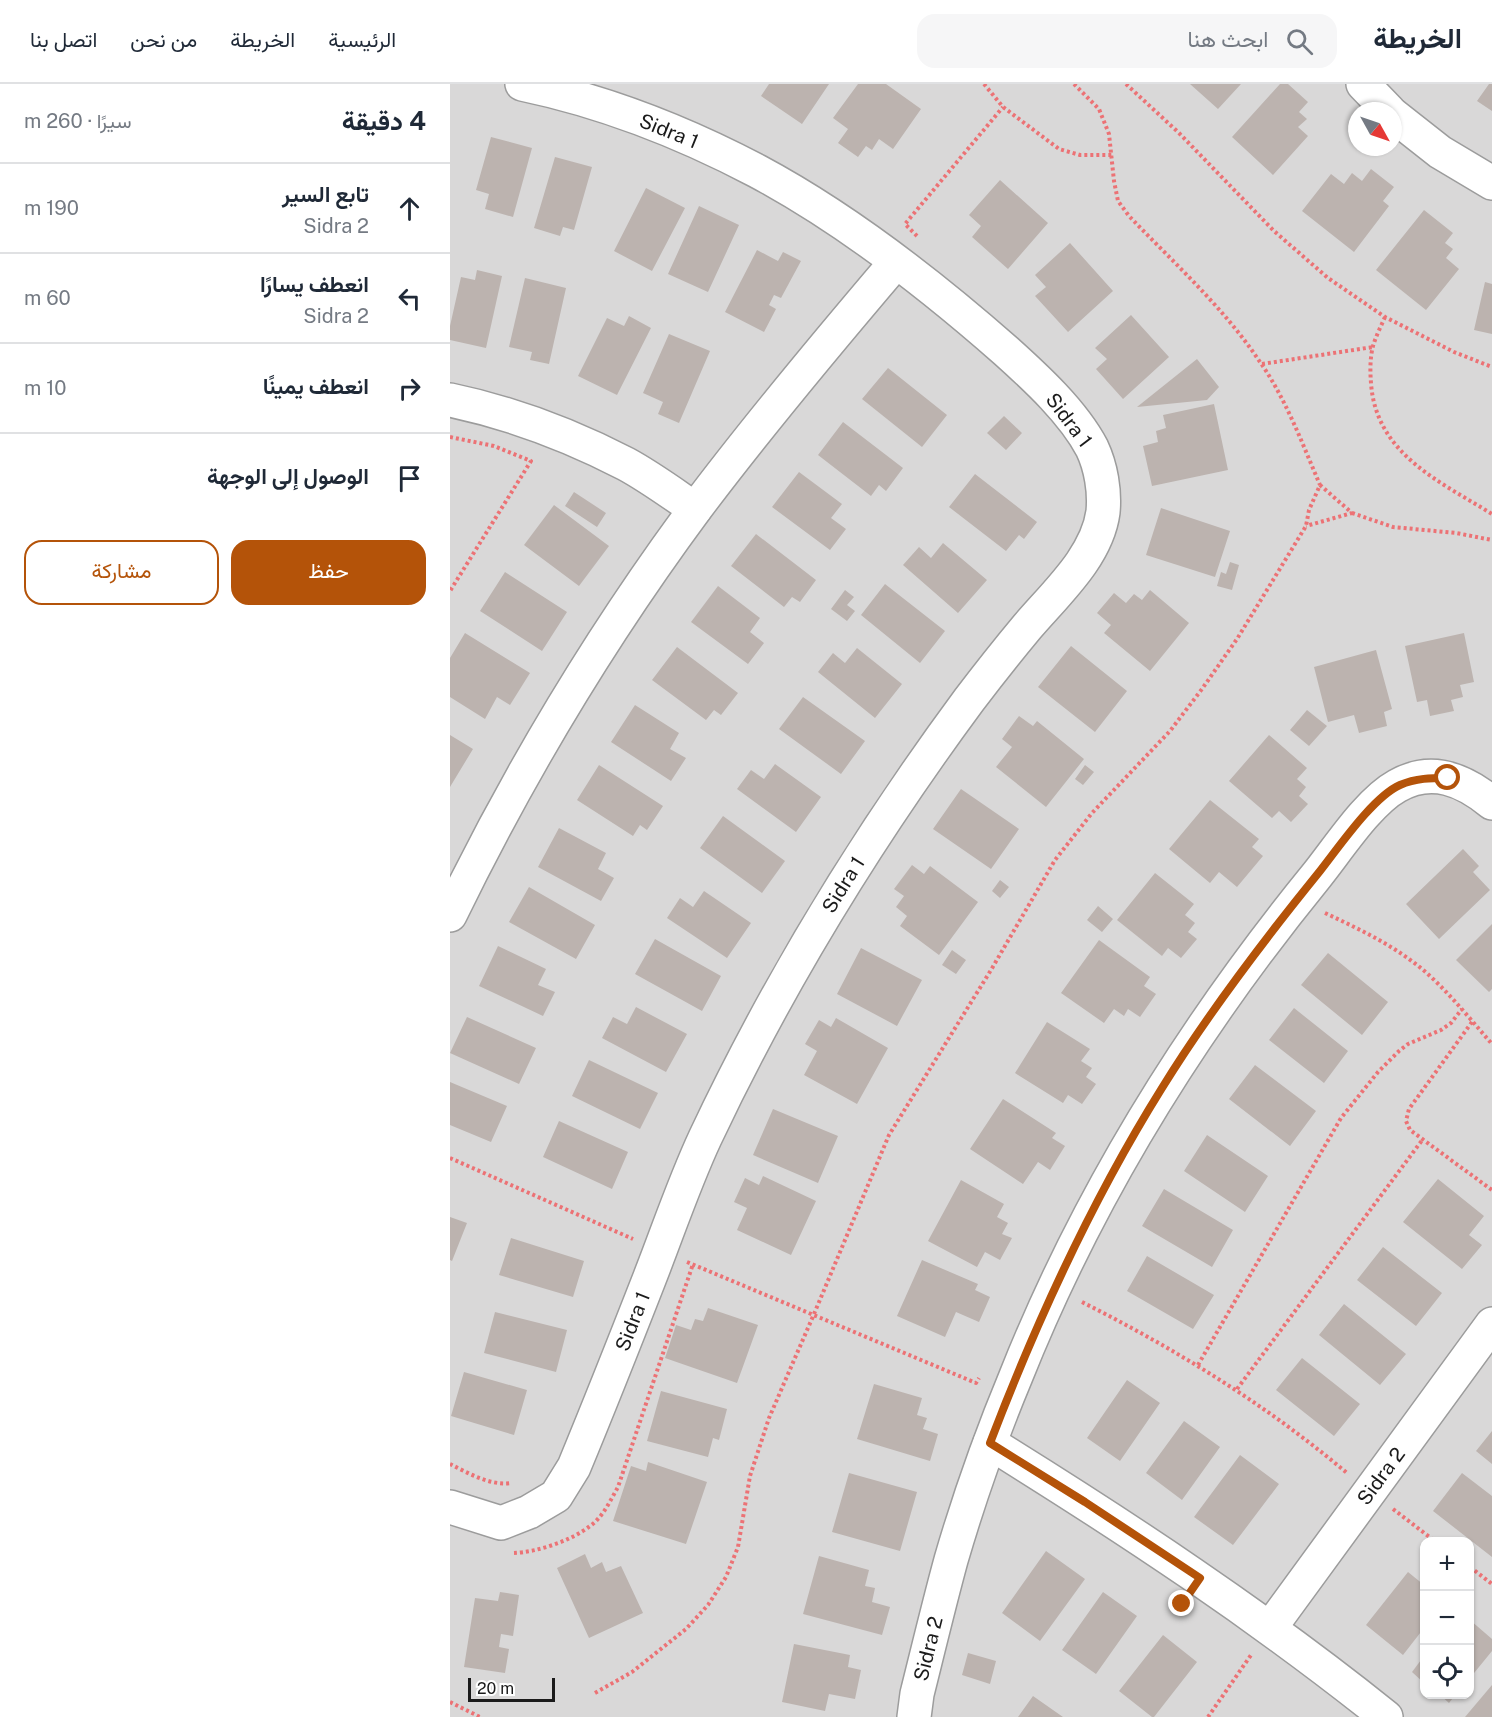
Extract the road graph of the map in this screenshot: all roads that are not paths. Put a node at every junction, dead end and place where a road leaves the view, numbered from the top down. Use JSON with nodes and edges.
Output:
{"nodes":[{"id":1,"x":522,"y":84,"type":"edge"},
{"id":2,"x":1363,"y":84,"type":"edge"},
{"id":3,"x":1380,"y":102,"type":"edge"},
{"id":4,"x":1402,"y":122,"type":"edge"},
{"id":5,"x":1492,"y":183,"type":"edge"},
{"id":6,"x":896,"y":262,"type":"junction"},
{"id":7,"x":450,"y":400,"type":"edge"},
{"id":8,"x":695,"y":509,"type":"junction"},
{"id":9,"x":1492,"y":803,"type":"edge"},
{"id":10,"x":450,"y":915,"type":"edge"},
{"id":11,"x":1492,"y":1324,"type":"edge"},
{"id":12,"x":990,"y":1443,"type":"junction"},
{"id":13,"x":450,"y":1507,"type":"edge"},
{"id":14,"x":1270,"y":1628,"type":"junction"},
{"id":15,"x":914,"y":1717,"type":"edge"},
{"id":16,"x":1386,"y":1717,"type":"edge"}],
"edges":[{"from":1,"to":6,"type":"street","name":"Sidra 1"},
{"from":2,"to":3,"type":"street"},
{"from":4,"to":5,"type":"street"},
{"from":6,"to":8,"type":"street"},
{"from":6,"to":13,"type":"street","name":"Sidra 1"},
{"from":7,"to":8,"type":"street"},
{"from":8,"to":10,"type":"street"},
{"from":9,"to":12,"type":"street","name":"Sidra 2"},
{"from":11,"to":14,"type":"street","name":"Sidra 2"},
{"from":12,"to":14,"type":"street"},
{"from":12,"to":15,"type":"street","name":"Sidra 2"},
{"from":14,"to":16,"type":"street"}]}
